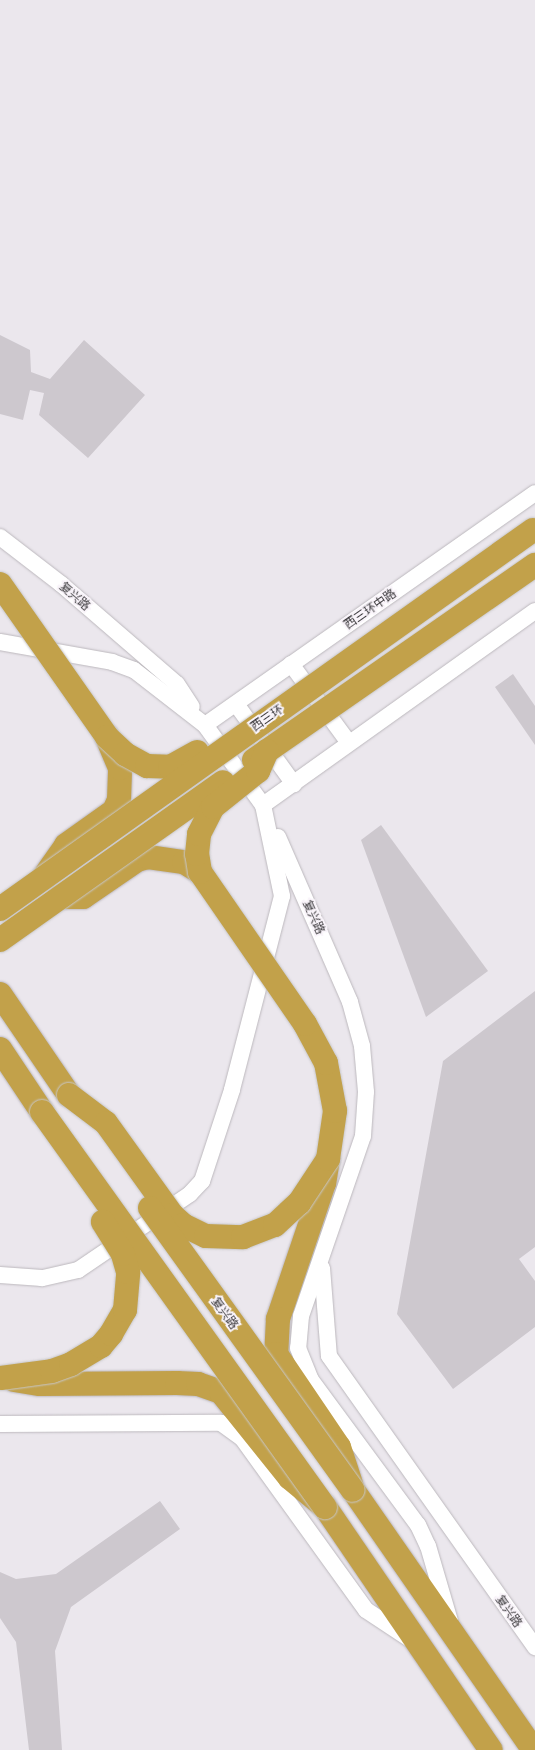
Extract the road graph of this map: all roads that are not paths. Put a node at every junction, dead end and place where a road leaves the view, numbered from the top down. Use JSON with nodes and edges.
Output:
{"nodes":[{"id":1,"x":535,"y":493,"type":"edge"},
{"id":2,"x":534,"y":529,"type":"edge"},
{"id":3,"x":0,"y":537,"type":"edge"},
{"id":4,"x":535,"y":565,"type":"edge"},
{"id":5,"x":0,"y":584,"type":"edge"},
{"id":6,"x":535,"y":610,"type":"edge"},
{"id":7,"x":0,"y":642,"type":"edge"},
{"id":8,"x":291,"y":664,"type":"junction"},
{"id":9,"x":236,"y":704,"type":"junction"},
{"id":10,"x":205,"y":725,"type":"junction"},
{"id":11,"x":251,"y":730,"type":"junction"},
{"id":12,"x":107,"y":737,"type":"junction"},
{"id":13,"x":349,"y":743,"type":"junction"},
{"id":14,"x":267,"y":751,"type":"junction"},
{"id":15,"x":294,"y":784,"type":"junction"},
{"id":16,"x":263,"y":805,"type":"junction"},
{"id":17,"x":200,"y":872,"type":"junction"},
{"id":18,"x":43,"y":879,"type":"junction"},
{"id":19,"x":60,"y":897,"type":"junction"},
{"id":20,"x":0,"y":909,"type":"edge"},
{"id":21,"x":0,"y":940,"type":"edge"},
{"id":22,"x":0,"y":994,"type":"edge"},
{"id":23,"x":0,"y":1049,"type":"edge"},
{"id":24,"x":69,"y":1096,"type":"junction"},
{"id":25,"x":42,"y":1112,"type":"junction"},
{"id":26,"x":328,"y":1159,"type":"junction"},
{"id":27,"x":322,"y":1264,"type":"junction"},
{"id":28,"x":0,"y":1275,"type":"edge"},
{"id":29,"x":1,"y":1378,"type":"edge"},
{"id":30,"x":0,"y":1424,"type":"edge"},
{"id":31,"x":353,"y":1490,"type":"junction"},
{"id":32,"x":325,"y":1507,"type":"junction"},
{"id":33,"x":452,"y":1630,"type":"junction"},
{"id":34,"x":419,"y":1646,"type":"junction"},
{"id":35,"x":535,"y":1647,"type":"edge"},
{"id":36,"x":491,"y":1750,"type":"edge"},
{"id":37,"x":534,"y":1750,"type":"edge"}],
"edges":[{"from":1,"to":8,"type":"street","name":"西三环中路"},
{"from":2,"to":11,"type":"highway","name":"西三环","bridge":true},
{"from":3,"to":10,"type":"street","name":"复兴路"},
{"from":4,"to":14,"type":"highway","bridge":true},
{"from":5,"to":12,"type":"highway","bridge":true},
{"from":6,"to":13,"type":"street"},
{"from":7,"to":10,"type":"street"},
{"from":8,"to":9,"type":"street","name":"西三环中路"},
{"from":8,"to":13,"type":"street"},
{"from":9,"to":10,"type":"street","name":"西三环中路"},
{"from":9,"to":15,"type":"street"},
{"from":10,"to":16,"type":"street","name":"复兴路"},
{"from":11,"to":12,"type":"highway","bridge":true},
{"from":11,"to":18,"type":"highway","name":"西三环","bridge":true},
{"from":12,"to":18,"type":"highway","bridge":true},
{"from":13,"to":15,"type":"street"},
{"from":14,"to":17,"type":"highway","bridge":true},
{"from":14,"to":19,"type":"highway","bridge":true},
{"from":15,"to":16,"type":"street"},
{"from":16,"to":27,"type":"street","name":"复兴路"},
{"from":16,"to":28,"type":"street"},
{"from":17,"to":19,"type":"highway"},
{"from":17,"to":26,"type":"highway","bridge":true},
{"from":18,"to":20,"type":"highway","name":"西三环","bridge":true},
{"from":19,"to":21,"type":"highway","bridge":true},
{"from":22,"to":24,"type":"highway","name":"复兴路"},
{"from":23,"to":25,"type":"highway"},
{"from":24,"to":26,"type":"highway","bridge":true},
{"from":24,"to":31,"type":"highway","name":"复兴路","bridge":true},
{"from":25,"to":29,"type":"highway","bridge":true},
{"from":25,"to":32,"type":"highway","bridge":true},
{"from":26,"to":31,"type":"highway","bridge":true},
{"from":27,"to":33,"type":"street","name":"复兴路"},
{"from":27,"to":35,"type":"street","name":"复兴路"},
{"from":29,"to":32,"type":"highway","bridge":true},
{"from":30,"to":34,"type":"street"},
{"from":31,"to":33,"type":"highway","name":"复兴路"},
{"from":32,"to":34,"type":"highway"},
{"from":33,"to":37,"type":"highway","name":"复兴路"},
{"from":34,"to":36,"type":"highway"}]}
